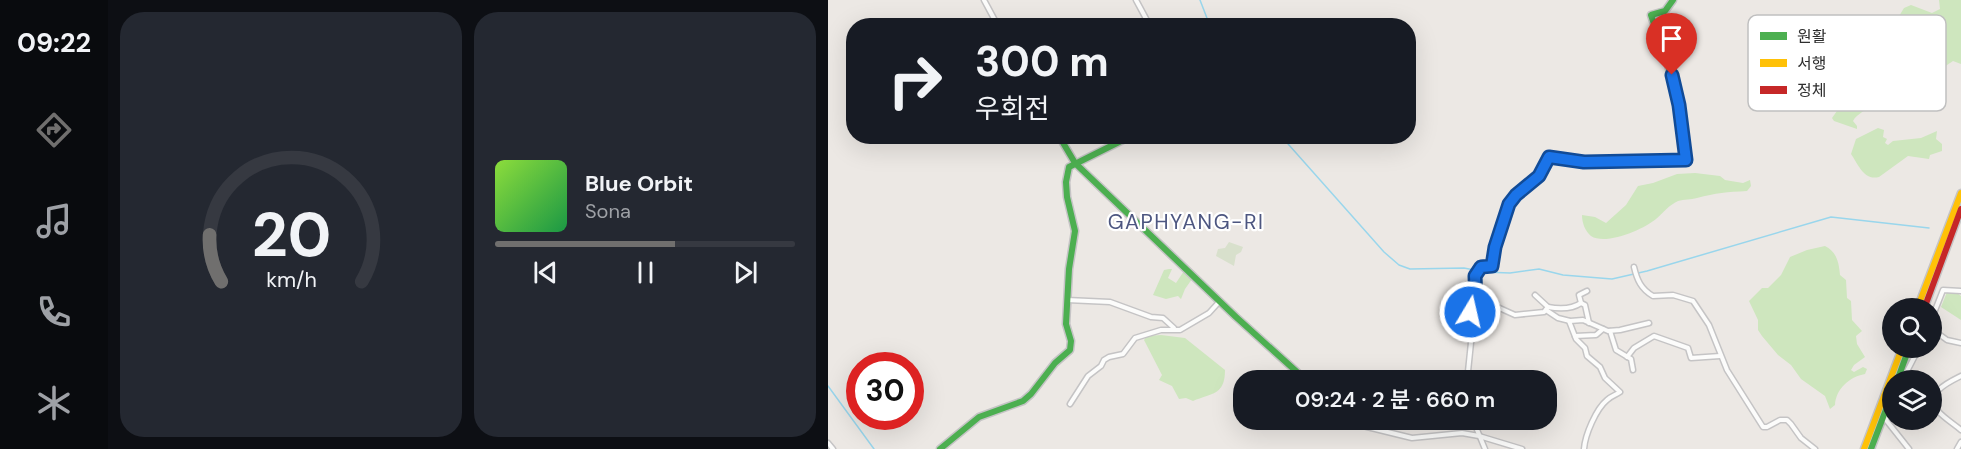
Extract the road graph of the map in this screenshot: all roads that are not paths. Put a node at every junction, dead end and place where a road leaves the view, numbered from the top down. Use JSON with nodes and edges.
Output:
{"nodes":[{"id":1,"x":984,"y":0,"type":"edge"},
{"id":2,"x":1136,"y":0,"type":"edge"},
{"id":3,"x":1673,"y":0,"type":"edge"},
{"id":4,"x":994,"y":18,"type":"edge"},
{"id":5,"x":1146,"y":18,"type":"edge"},
{"id":6,"x":1064,"y":144,"type":"edge"},
{"id":7,"x":1114,"y":144,"type":"edge"},
{"id":8,"x":1075,"y":163,"type":"junction"},
{"id":9,"x":1961,"y":193,"type":"edge"},
{"id":10,"x":1961,"y":209,"type":"edge"},
{"id":11,"x":1493,"y":266,"type":"joint"},
{"id":12,"x":1634,"y":269,"type":"dead end"},
{"id":13,"x":1587,"y":291,"type":"dead end"},
{"id":14,"x":1961,"y":291,"type":"edge"},
{"id":15,"x":1535,"y":295,"type":"dead end"},
{"id":16,"x":1921,"y":298,"type":"edge"},
{"id":17,"x":1928,"y":298,"type":"edge"},
{"id":18,"x":1940,"y":298,"type":"edge"},
{"id":19,"x":1067,"y":300,"type":"junction"},
{"id":20,"x":1219,"y":302,"type":"junction"},
{"id":21,"x":1581,"y":303,"type":"junction"},
{"id":22,"x":1473,"y":307,"type":"junction"},
{"id":23,"x":1547,"y":309,"type":"junction"},
{"id":24,"x":1569,"y":321,"type":"junction"},
{"id":25,"x":1589,"y":323,"type":"junction"},
{"id":26,"x":1649,"y":323,"type":"dead end"},
{"id":27,"x":1175,"y":328,"type":"junction"},
{"id":28,"x":1603,"y":329,"type":"junction"},
{"id":29,"x":1610,"y":331,"type":"junction"},
{"id":30,"x":1575,"y":336,"type":"junction"},
{"id":31,"x":1942,"y":336,"type":"edge"},
{"id":32,"x":1961,"y":343,"type":"edge"},
{"id":33,"x":1720,"y":356,"type":"junction"},
{"id":34,"x":1627,"y":357,"type":"junction"},
{"id":35,"x":1898,"y":358,"type":"edge"},
{"id":36,"x":1295,"y":370,"type":"edge"},
{"id":37,"x":1468,"y":370,"type":"edge"},
{"id":38,"x":1633,"y":370,"type":"dead end"},
{"id":39,"x":1961,"y":376,"type":"edge"},
{"id":40,"x":1070,"y":404,"type":"dead end"},
{"id":41,"x":1882,"y":420,"type":"edge"},
{"id":42,"x":1379,"y":430,"type":"edge"},
{"id":43,"x":1477,"y":430,"type":"edge"},
{"id":44,"x":1894,"y":430,"type":"edge"},
{"id":45,"x":1961,"y":430,"type":"edge"},
{"id":46,"x":1479,"y":436,"type":"junction"},
{"id":47,"x":1961,"y":442,"type":"edge"},
{"id":48,"x":828,"y":443,"type":"edge"},
{"id":49,"x":833,"y":449,"type":"edge"},
{"id":50,"x":940,"y":449,"type":"edge"},
{"id":51,"x":1485,"y":449,"type":"edge"},
{"id":52,"x":1522,"y":449,"type":"edge"},
{"id":53,"x":1584,"y":449,"type":"edge"},
{"id":54,"x":1815,"y":449,"type":"edge"},
{"id":55,"x":1864,"y":449,"type":"edge"},
{"id":56,"x":1871,"y":449,"type":"edge"},
{"id":57,"x":1909,"y":449,"type":"edge"},
{"id":58,"x":1957,"y":449,"type":"edge"}],
"edges":[{"from":1,"to":4,"type":"street"},
{"from":2,"to":5,"type":"street"},
{"from":3,"to":11,"type":"street"},
{"from":6,"to":8,"type":"street"},
{"from":7,"to":8,"type":"street"},
{"from":8,"to":19,"type":"street"},
{"from":8,"to":20,"type":"street"},
{"from":9,"to":16,"type":"street"},
{"from":10,"to":17,"type":"street"},
{"from":11,"to":22,"type":"street"},
{"from":12,"to":33,"type":"street"},
{"from":13,"to":21,"type":"street"},
{"from":14,"to":18,"type":"street"},
{"from":15,"to":23,"type":"street"},
{"from":19,"to":27,"type":"street"},
{"from":19,"to":50,"type":"street"},
{"from":20,"to":27,"type":"street"},
{"from":20,"to":36,"type":"street"},
{"from":21,"to":23,"type":"street"},
{"from":21,"to":25,"type":"street"},
{"from":22,"to":23,"type":"street"},
{"from":22,"to":37,"type":"street"},
{"from":23,"to":24,"type":"street"},
{"from":24,"to":25,"type":"street"},
{"from":24,"to":30,"type":"street"},
{"from":25,"to":28,"type":"street"},
{"from":26,"to":29,"type":"street"},
{"from":27,"to":40,"type":"street"},
{"from":28,"to":29,"type":"street"},
{"from":28,"to":30,"type":"street"},
{"from":29,"to":34,"type":"street"},
{"from":30,"to":53,"type":"street"},
{"from":31,"to":32,"type":"street"},
{"from":33,"to":34,"type":"street"},
{"from":33,"to":54,"type":"street"},
{"from":34,"to":38,"type":"street"},
{"from":35,"to":55,"type":"street"},
{"from":39,"to":45,"type":"street"},
{"from":41,"to":56,"type":"street"},
{"from":42,"to":46,"type":"street"},
{"from":43,"to":46,"type":"street"},
{"from":44,"to":57,"type":"street"},
{"from":46,"to":51,"type":"street"},
{"from":46,"to":52,"type":"street"},
{"from":47,"to":58,"type":"street"},
{"from":48,"to":49,"type":"street"}]}
